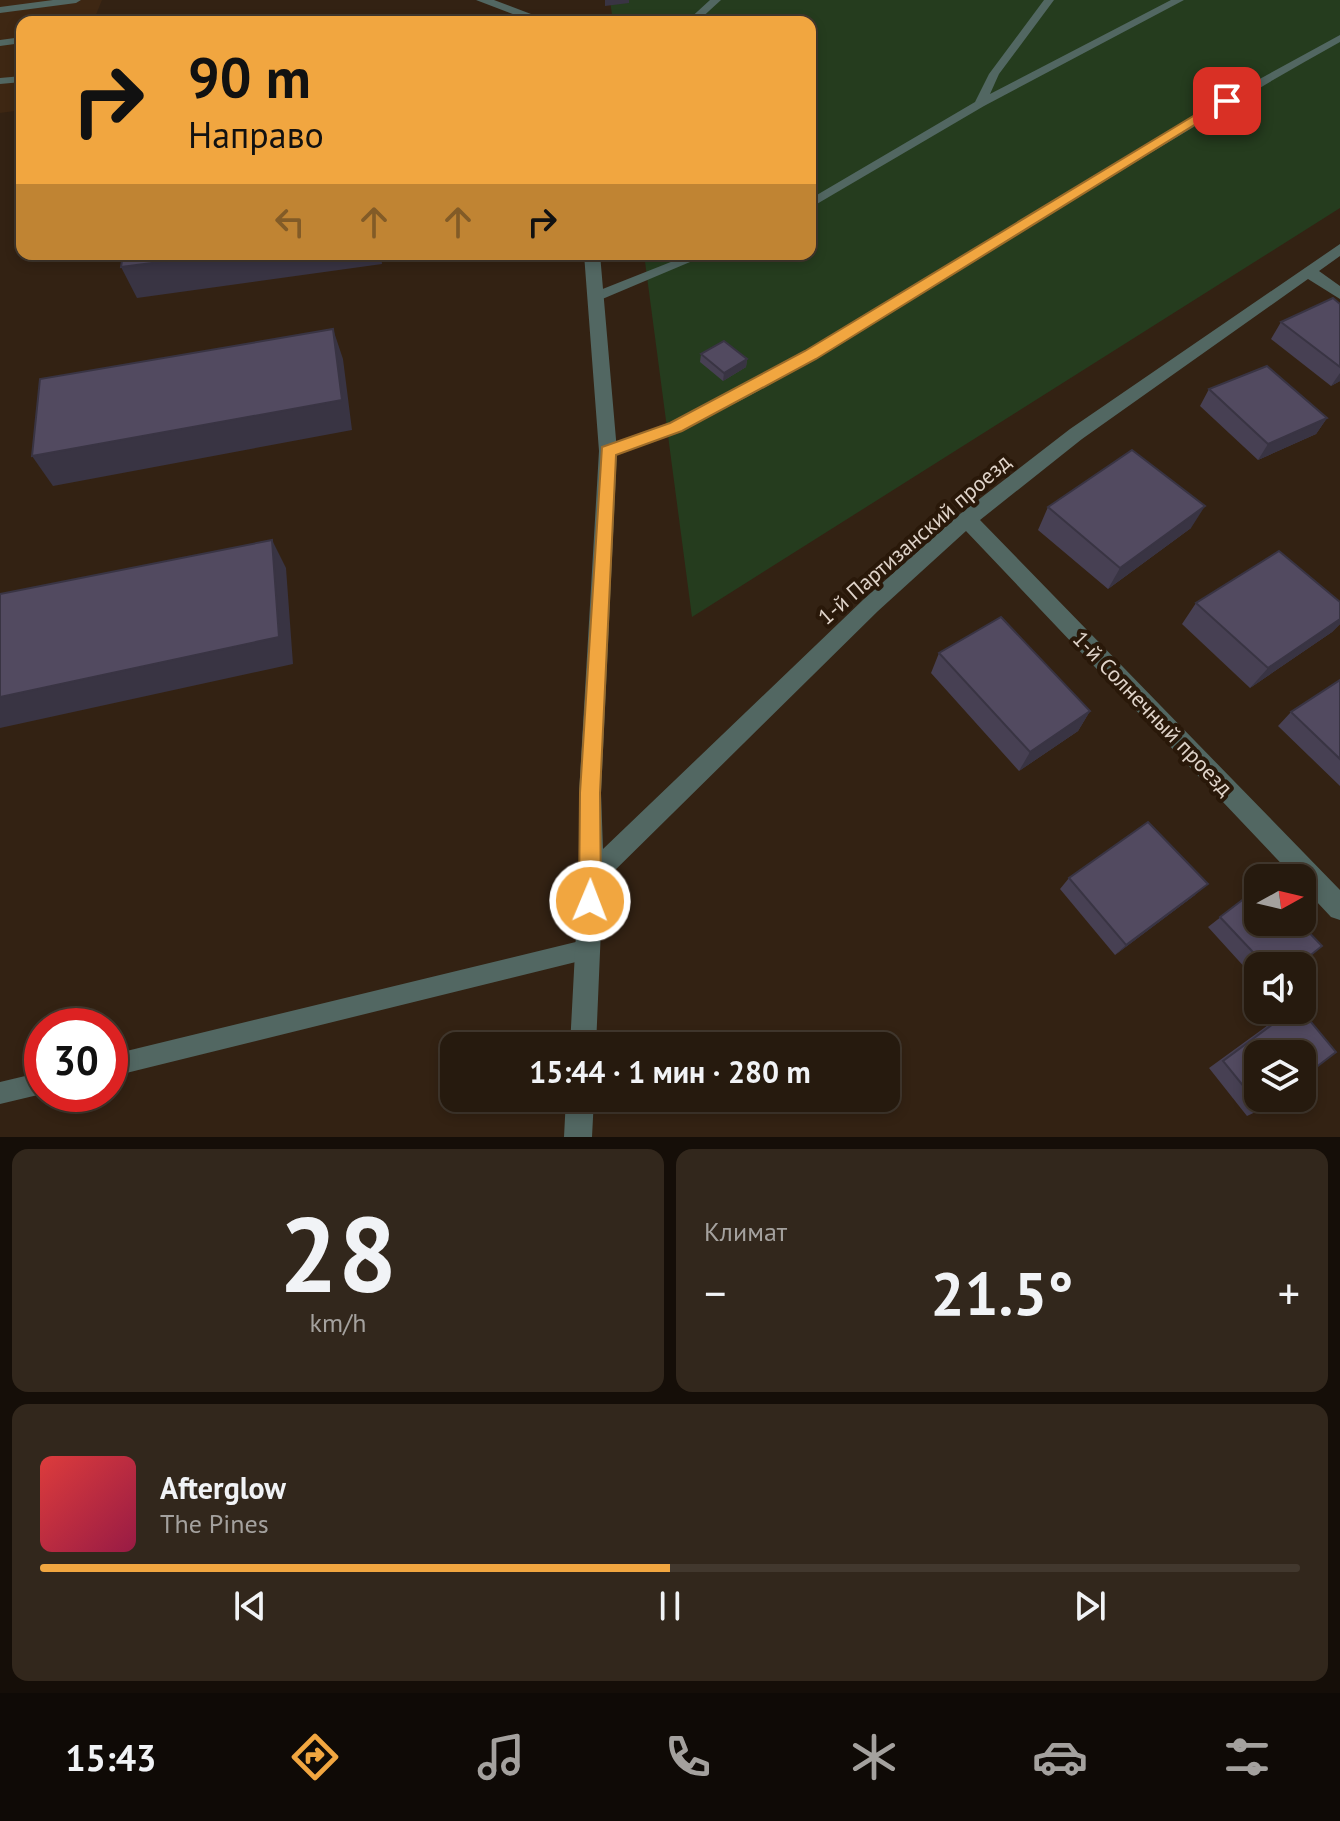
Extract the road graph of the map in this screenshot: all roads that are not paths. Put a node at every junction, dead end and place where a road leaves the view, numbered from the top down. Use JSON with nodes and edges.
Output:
{"nodes":[{"id":1,"x":76,"y":0,"type":"edge"},
{"id":2,"x":482,"y":0,"type":"edge"},
{"id":3,"x":716,"y":0,"type":"edge"},
{"id":4,"x":1049,"y":0,"type":"edge"},
{"id":5,"x":1179,"y":0,"type":"edge"},
{"id":6,"x":0,"y":10,"type":"edge"},
{"id":7,"x":529,"y":16,"type":"edge"},
{"id":8,"x":698,"y":16,"type":"edge"},
{"id":9,"x":1340,"y":38,"type":"edge"},
{"id":10,"x":980,"y":104,"type":"junction"},
{"id":11,"x":816,"y":200,"type":"edge"},
{"id":12,"x":1340,"y":249,"type":"edge"},
{"id":13,"x":592,"y":260,"type":"edge"},
{"id":14,"x":688,"y":260,"type":"edge"},
{"id":15,"x":1310,"y":273,"type":"junction"},
{"id":16,"x":1340,"y":294,"type":"edge"},
{"id":17,"x":595,"y":297,"type":"junction"},
{"id":18,"x":608,"y":451,"type":"junction"},
{"id":19,"x":967,"y":519,"type":"junction"},
{"id":20,"x":591,"y":877,"type":"junction"},
{"id":21,"x":1340,"y":908,"type":"edge"},
{"id":22,"x":588,"y":949,"type":"junction"},
{"id":23,"x":584,"y":1032,"type":"edge"},
{"id":24,"x":128,"y":1062,"type":"edge"},
{"id":25,"x":24,"y":1087,"type":"edge"},
{"id":26,"x":0,"y":1093,"type":"edge"},
{"id":27,"x":579,"y":1112,"type":"edge"},
{"id":28,"x":578,"y":1137,"type":"edge"}],
"edges":[{"from":1,"to":6,"type":"lane"},
{"from":2,"to":7,"type":"street"},
{"from":3,"to":8,"type":"lane"},
{"from":4,"to":10,"type":"lane"},
{"from":5,"to":10,"type":"lane"},
{"from":9,"to":18,"type":"lane"},
{"from":10,"to":11,"type":"lane"},
{"from":12,"to":15,"type":"street","name":"1-й Партизанский проезд"},
{"from":13,"to":17,"type":"street"},
{"from":14,"to":17,"type":"lane"},
{"from":15,"to":16,"type":"street"},
{"from":15,"to":19,"type":"street","name":"1-й Партизанский проезд"},
{"from":17,"to":18,"type":"street"},
{"from":18,"to":20,"type":"street"},
{"from":19,"to":20,"type":"street","name":"1-й Партизанский проезд"},
{"from":19,"to":21,"type":"street","name":"1-й Солнечный проезд"},
{"from":20,"to":22,"type":"street"},
{"from":22,"to":23,"type":"street"},
{"from":22,"to":24,"type":"lane"},
{"from":25,"to":26,"type":"lane"},
{"from":27,"to":28,"type":"street"}]}
